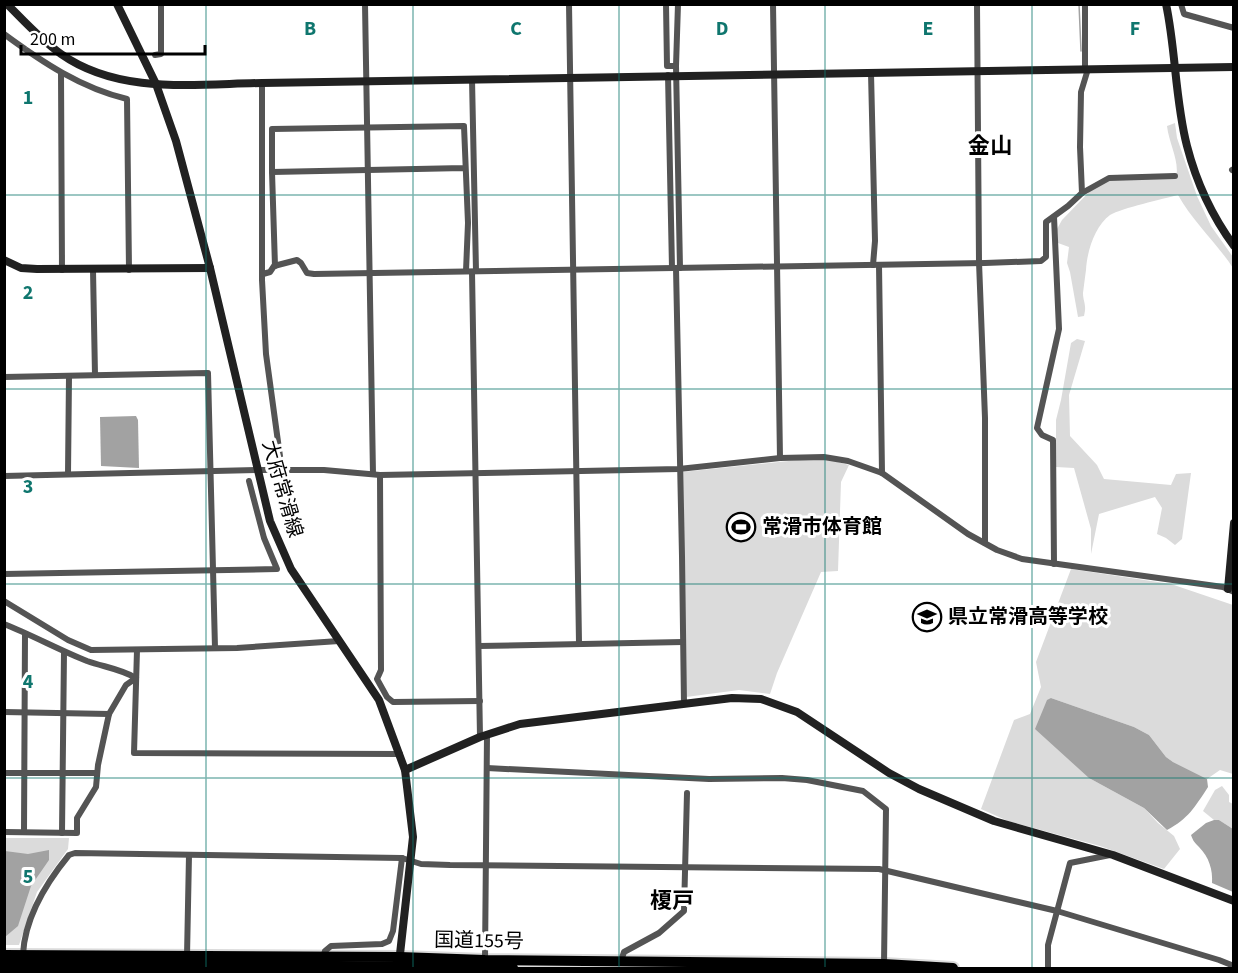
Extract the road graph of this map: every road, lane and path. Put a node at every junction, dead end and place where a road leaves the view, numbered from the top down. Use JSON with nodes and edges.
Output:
{"nodes":[{"id":1,"x":7,"y":4,"type":"edge"},
{"id":2,"x":117,"y":4,"type":"edge"},
{"id":3,"x":161,"y":4,"type":"edge"},
{"id":4,"x":365,"y":4,"type":"edge"},
{"id":5,"x":569,"y":4,"type":"edge"},
{"id":6,"x":666,"y":4,"type":"edge"},
{"id":7,"x":678,"y":4,"type":"edge"},
{"id":8,"x":773,"y":4,"type":"edge"},
{"id":9,"x":976,"y":4,"type":"edge"},
{"id":10,"x":1085,"y":4,"type":"edge"},
{"id":11,"x":1166,"y":4,"type":"edge"},
{"id":12,"x":1181,"y":4,"type":"edge"},
{"id":13,"x":1233,"y":28,"type":"edge"},
{"id":14,"x":4,"y":34,"type":"edge"},
{"id":15,"x":155,"y":55,"type":"dead end"},
{"id":16,"x":1233,"y":67,"type":"edge"},
{"id":17,"x":1087,"y":69,"type":"junction"},
{"id":18,"x":1176,"y":69,"type":"junction"},
{"id":19,"x":978,"y":71,"type":"junction"},
{"id":20,"x":60,"y":72,"type":"junction"},
{"id":21,"x":674,"y":72,"type":"junction"},
{"id":22,"x":871,"y":73,"type":"junction"},
{"id":23,"x":774,"y":74,"type":"junction"},
{"id":24,"x":570,"y":78,"type":"junction"},
{"id":25,"x":472,"y":79,"type":"junction"},
{"id":26,"x":366,"y":81,"type":"junction"},
{"id":27,"x":262,"y":83,"type":"junction"},
{"id":28,"x":156,"y":84,"type":"junction"},
{"id":29,"x":367,"y":127,"type":"junction"},
{"id":30,"x":464,"y":168,"type":"junction"},
{"id":31,"x":368,"y":170,"type":"junction"},
{"id":32,"x":272,"y":172,"type":"junction"},
{"id":33,"x":1175,"y":176,"type":"dead end"},
{"id":34,"x":1082,"y":193,"type":"junction"},
{"id":35,"x":1054,"y":217,"type":"junction"},
{"id":36,"x":1233,"y":246,"type":"edge"},
{"id":37,"x":4,"y":260,"type":"edge"},
{"id":38,"x":980,"y":262,"type":"junction"},
{"id":39,"x":876,"y":265,"type":"junction"},
{"id":40,"x":275,"y":266,"type":"junction"},
{"id":41,"x":777,"y":266,"type":"junction"},
{"id":42,"x":210,"y":268,"type":"junction"},
{"id":43,"x":676,"y":268,"type":"junction"},
{"id":44,"x":574,"y":269,"type":"junction"},
{"id":45,"x":62,"y":270,"type":"junction"},
{"id":46,"x":93,"y":270,"type":"junction"},
{"id":47,"x":129,"y":270,"type":"junction"},
{"id":48,"x":471,"y":271,"type":"junction"},
{"id":49,"x":369,"y":273,"type":"junction"},
{"id":50,"x":262,"y":274,"type":"junction"},
{"id":51,"x":95,"y":375,"type":"junction"},
{"id":52,"x":69,"y":376,"type":"junction"},
{"id":53,"x":4,"y":377,"type":"edge"},
{"id":54,"x":780,"y":458,"type":"junction"},
{"id":55,"x":679,"y":468,"type":"junction"},
{"id":56,"x":258,"y":470,"type":"junction"},
{"id":57,"x":577,"y":470,"type":"junction"},
{"id":58,"x":210,"y":471,"type":"junction"},
{"id":59,"x":282,"y":471,"type":"junction"},
{"id":60,"x":475,"y":472,"type":"junction"},
{"id":61,"x":882,"y":473,"type":"junction"},
{"id":62,"x":68,"y":474,"type":"junction"},
{"id":63,"x":377,"y":474,"type":"junction"},
{"id":64,"x":4,"y":476,"type":"edge"},
{"id":65,"x":249,"y":481,"type":"dead end"},
{"id":66,"x":1233,"y":523,"type":"edge"},
{"id":67,"x":1233,"y":535,"type":"edge"},
{"id":68,"x":985,"y":543,"type":"junction"},
{"id":69,"x":1054,"y":564,"type":"junction"},
{"id":70,"x":213,"y":570,"type":"junction"},
{"id":71,"x":4,"y":574,"type":"edge"},
{"id":72,"x":1231,"y":590,"type":"edge"},
{"id":73,"x":5,"y":603,"type":"edge"},
{"id":74,"x":4,"y":624,"type":"edge"},
{"id":75,"x":26,"y":633,"type":"junction"},
{"id":76,"x":339,"y":640,"type":"junction"},
{"id":77,"x":683,"y":642,"type":"junction"},
{"id":78,"x":579,"y":643,"type":"junction"},
{"id":79,"x":478,"y":646,"type":"junction"},
{"id":80,"x":215,"y":648,"type":"junction"},
{"id":81,"x":137,"y":650,"type":"junction"},
{"id":82,"x":64,"y":651,"type":"junction"},
{"id":83,"x":136,"y":678,"type":"junction"},
{"id":84,"x":480,"y":701,"type":"junction"},
{"id":85,"x":684,"y":704,"type":"junction"},
{"id":86,"x":4,"y":712,"type":"edge"},
{"id":87,"x":25,"y":713,"type":"junction"},
{"id":88,"x":64,"y":713,"type":"junction"},
{"id":89,"x":109,"y":714,"type":"junction"},
{"id":90,"x":484,"y":736,"type":"junction"},
{"id":91,"x":400,"y":754,"type":"junction"},
{"id":92,"x":487,"y":768,"type":"junction"},
{"id":93,"x":405,"y":770,"type":"junction"},
{"id":94,"x":4,"y":773,"type":"edge"},
{"id":95,"x":24,"y":773,"type":"junction"},
{"id":96,"x":63,"y":773,"type":"junction"},
{"id":97,"x":97,"y":773,"type":"junction"},
{"id":98,"x":687,"y":793,"type":"dead end"},
{"id":99,"x":4,"y":832,"type":"edge"},
{"id":100,"x":24,"y":832,"type":"junction"},
{"id":101,"x":62,"y":832,"type":"junction"},
{"id":102,"x":189,"y":855,"type":"junction"},
{"id":103,"x":1113,"y":855,"type":"junction"},
{"id":104,"x":406,"y":860,"type":"junction"},
{"id":105,"x":486,"y":865,"type":"junction"},
{"id":106,"x":686,"y":868,"type":"junction"},
{"id":107,"x":886,"y":870,"type":"junction"},
{"id":108,"x":1233,"y":901,"type":"edge"},
{"id":109,"x":1057,"y":911,"type":"junction"},
{"id":110,"x":23,"y":954,"type":"junction"},
{"id":111,"x":4,"y":955,"type":"edge"},
{"id":112,"x":187,"y":956,"type":"junction"},
{"id":113,"x":323,"y":957,"type":"junction"},
{"id":114,"x":485,"y":960,"type":"junction"},
{"id":115,"x":621,"y":961,"type":"junction"},
{"id":116,"x":4,"y":962,"type":"edge"},
{"id":117,"x":399,"y":964,"type":"edge"},
{"id":118,"x":884,"y":964,"type":"junction"},
{"id":119,"x":1229,"y":966,"type":"edge"},
{"id":120,"x":513,"y":969,"type":"edge"},
{"id":121,"x":953,"y":969,"type":"edge"},
{"id":122,"x":1048,"y":969,"type":"edge"}],
"edges":[{"from":1,"to":28,"type":"street"},
{"from":2,"to":28,"type":"street","name":"大府常滑線"},
{"from":3,"to":15,"type":"street"},
{"from":4,"to":26,"type":"street"},
{"from":5,"to":24,"type":"street"},
{"from":6,"to":21,"type":"street"},
{"from":7,"to":21,"type":"street"},
{"from":8,"to":23,"type":"street"},
{"from":9,"to":19,"type":"street"},
{"from":10,"to":17,"type":"street"},
{"from":11,"to":18,"type":"street"},
{"from":12,"to":13,"type":"street"},
{"from":14,"to":20,"type":"street"},
{"from":16,"to":18,"type":"street"},
{"from":17,"to":18,"type":"street"},
{"from":17,"to":19,"type":"street"},
{"from":17,"to":34,"type":"street"},
{"from":18,"to":36,"type":"street"},
{"from":19,"to":22,"type":"street"},
{"from":19,"to":38,"type":"street"},
{"from":20,"to":45,"type":"street"},
{"from":20,"to":47,"type":"street"},
{"from":21,"to":23,"type":"street"},
{"from":21,"to":24,"type":"street"},
{"from":21,"to":43,"type":"street"},
{"from":22,"to":23,"type":"street"},
{"from":22,"to":39,"type":"street"},
{"from":23,"to":41,"type":"street"},
{"from":24,"to":25,"type":"street"},
{"from":24,"to":44,"type":"street"},
{"from":25,"to":26,"type":"street"},
{"from":25,"to":48,"type":"street"},
{"from":26,"to":27,"type":"street"},
{"from":26,"to":29,"type":"street"},
{"from":27,"to":28,"type":"street"},
{"from":27,"to":50,"type":"street"},
{"from":28,"to":42,"type":"street","name":"大府常滑線"},
{"from":29,"to":30,"type":"street"},
{"from":29,"to":31,"type":"street"},
{"from":29,"to":32,"type":"street"},
{"from":30,"to":31,"type":"street"},
{"from":30,"to":48,"type":"street"},
{"from":31,"to":32,"type":"street"},
{"from":31,"to":49,"type":"street"},
{"from":32,"to":40,"type":"street"},
{"from":33,"to":34,"type":"street"},
{"from":34,"to":35,"type":"street"},
{"from":35,"to":38,"type":"street"},
{"from":35,"to":69,"type":"street"},
{"from":37,"to":45,"type":"street"},
{"from":38,"to":39,"type":"street"},
{"from":38,"to":68,"type":"street"},
{"from":39,"to":41,"type":"street"},
{"from":39,"to":61,"type":"street"},
{"from":40,"to":49,"type":"street"},
{"from":40,"to":50,"type":"street"},
{"from":41,"to":43,"type":"street"},
{"from":41,"to":54,"type":"street"},
{"from":42,"to":47,"type":"street"},
{"from":42,"to":56,"type":"street","name":"大府常滑線"},
{"from":43,"to":44,"type":"street"},
{"from":43,"to":55,"type":"street"},
{"from":44,"to":48,"type":"street"},
{"from":44,"to":57,"type":"street"},
{"from":45,"to":46,"type":"street"},
{"from":46,"to":47,"type":"street"},
{"from":46,"to":51,"type":"street"},
{"from":48,"to":49,"type":"street"},
{"from":48,"to":60,"type":"street"},
{"from":49,"to":63,"type":"street"},
{"from":50,"to":59,"type":"street"},
{"from":51,"to":52,"type":"street"},
{"from":51,"to":58,"type":"street"},
{"from":52,"to":53,"type":"street"},
{"from":52,"to":62,"type":"street"},
{"from":54,"to":55,"type":"street"},
{"from":54,"to":61,"type":"street"},
{"from":55,"to":57,"type":"street"},
{"from":55,"to":77,"type":"street"},
{"from":56,"to":58,"type":"street"},
{"from":56,"to":59,"type":"street"},
{"from":56,"to":76,"type":"street","name":"大府常滑線"},
{"from":57,"to":60,"type":"street"},
{"from":57,"to":78,"type":"street"},
{"from":58,"to":62,"type":"street"},
{"from":58,"to":70,"type":"street"},
{"from":59,"to":63,"type":"street"},
{"from":60,"to":63,"type":"street"},
{"from":60,"to":79,"type":"street"},
{"from":61,"to":68,"type":"street"},
{"from":62,"to":64,"type":"street"},
{"from":63,"to":84,"type":"street"},
{"from":65,"to":70,"type":"street"},
{"from":66,"to":67,"type":"street"},
{"from":67,"to":72,"type":"street"},
{"from":68,"to":69,"type":"street"},
{"from":69,"to":72,"type":"street"},
{"from":70,"to":71,"type":"street"},
{"from":70,"to":80,"type":"street"},
{"from":73,"to":81,"type":"street"},
{"from":74,"to":75,"type":"street"},
{"from":75,"to":82,"type":"street"},
{"from":75,"to":87,"type":"street"},
{"from":76,"to":80,"type":"street"},
{"from":76,"to":91,"type":"street","name":"大府常滑線"},
{"from":77,"to":78,"type":"street"},
{"from":77,"to":85,"type":"street"},
{"from":78,"to":79,"type":"street"},
{"from":79,"to":84,"type":"street"},
{"from":80,"to":81,"type":"street"},
{"from":81,"to":83,"type":"street"},
{"from":82,"to":83,"type":"street"},
{"from":82,"to":88,"type":"street"},
{"from":83,"to":89,"type":"street"},
{"from":83,"to":91,"type":"street"},
{"from":84,"to":90,"type":"street"},
{"from":85,"to":90,"type":"street"},
{"from":85,"to":103,"type":"street"},
{"from":86,"to":87,"type":"street"},
{"from":87,"to":88,"type":"street"},
{"from":87,"to":95,"type":"street"},
{"from":88,"to":89,"type":"street"},
{"from":88,"to":96,"type":"street"},
{"from":89,"to":97,"type":"street"},
{"from":90,"to":92,"type":"street"},
{"from":90,"to":93,"type":"street"},
{"from":91,"to":93,"type":"street","name":"大府常滑線"},
{"from":92,"to":105,"type":"street"},
{"from":92,"to":107,"type":"street"},
{"from":93,"to":104,"type":"street","name":"大府常滑線"},
{"from":94,"to":95,"type":"street"},
{"from":95,"to":96,"type":"street"},
{"from":95,"to":100,"type":"street"},
{"from":96,"to":97,"type":"street"},
{"from":96,"to":101,"type":"street"},
{"from":97,"to":101,"type":"street"},
{"from":98,"to":106,"type":"street"},
{"from":99,"to":100,"type":"street"},
{"from":100,"to":101,"type":"street"},
{"from":102,"to":104,"type":"street"},
{"from":102,"to":110,"type":"street"},
{"from":102,"to":112,"type":"street"},
{"from":103,"to":108,"type":"street"},
{"from":103,"to":109,"type":"street"},
{"from":104,"to":105,"type":"street"},
{"from":104,"to":113,"type":"street"},
{"from":104,"to":117,"type":"street","name":"大府常滑線"},
{"from":105,"to":106,"type":"street"},
{"from":105,"to":114,"type":"street"},
{"from":106,"to":107,"type":"street"},
{"from":106,"to":115,"type":"street"},
{"from":107,"to":109,"type":"street"},
{"from":107,"to":118,"type":"street"},
{"from":109,"to":119,"type":"street"},
{"from":109,"to":122,"type":"street"},
{"from":110,"to":111,"type":"highway","name":"国道155号"},
{"from":110,"to":112,"type":"highway","name":"国道155号"},
{"from":112,"to":113,"type":"highway","name":"国道155号"},
{"from":113,"to":117,"type":"highway","name":"国道155号"},
{"from":114,"to":115,"type":"highway","name":"国道155号"},
{"from":114,"to":117,"type":"highway","name":"国道155号"},
{"from":115,"to":118,"type":"highway","name":"国道155号"},
{"from":116,"to":117,"type":"highway","name":"国道155号"},
{"from":117,"to":120,"type":"highway","name":"国道155号"},
{"from":118,"to":121,"type":"highway","name":"国道155号"}]}
